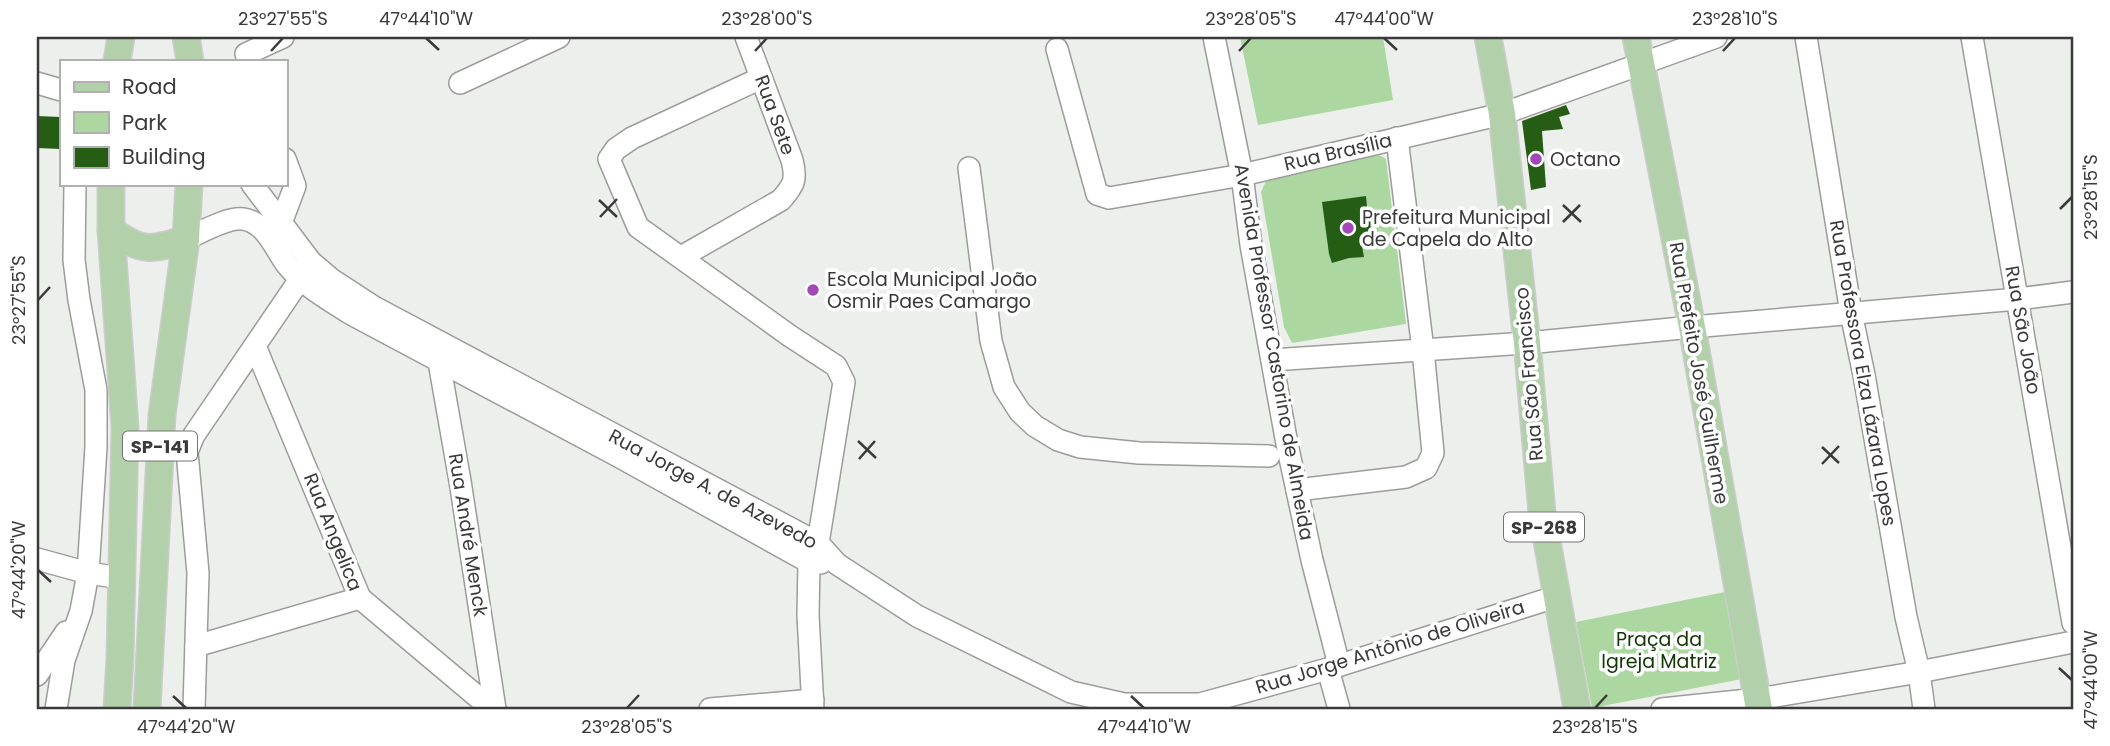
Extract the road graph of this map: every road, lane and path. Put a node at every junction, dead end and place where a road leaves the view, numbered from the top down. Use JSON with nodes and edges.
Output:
{"nodes":[{"id":1,"x":121,"y":37,"type":"edge"},
{"id":2,"x":186,"y":37,"type":"edge"},
{"id":3,"x":283,"y":37,"type":"edge"},
{"id":4,"x":559,"y":37,"type":"edge"},
{"id":5,"x":746,"y":37,"type":"edge"},
{"id":6,"x":1214,"y":37,"type":"edge"},
{"id":7,"x":1488,"y":37,"type":"edge"},
{"id":8,"x":1636,"y":37,"type":"edge"},
{"id":9,"x":1716,"y":37,"type":"edge"},
{"id":10,"x":1806,"y":37,"type":"edge"},
{"id":11,"x":1972,"y":37,"type":"edge"},
{"id":12,"x":1057,"y":49,"type":"dead end"},
{"id":13,"x":246,"y":51,"type":"edge"},
{"id":14,"x":117,"y":60,"type":"edge"},
{"id":15,"x":190,"y":60,"type":"edge"},
{"id":16,"x":1641,"y":65,"type":"junction"},
{"id":17,"x":761,"y":78,"type":"junction"},
{"id":18,"x":37,"y":83,"type":"edge"},
{"id":19,"x":460,"y":83,"type":"dead end"},
{"id":20,"x":60,"y":90,"type":"edge"},
{"id":21,"x":1502,"y":114,"type":"junction"},
{"id":22,"x":1397,"y":138,"type":"junction"},
{"id":23,"x":287,"y":164,"type":"edge"},
{"id":24,"x":969,"y":168,"type":"dead end"},
{"id":25,"x":1242,"y":175,"type":"junction"},
{"id":26,"x":75,"y":186,"type":"edge"},
{"id":27,"x":111,"y":186,"type":"edge"},
{"id":28,"x":189,"y":186,"type":"edge"},
{"id":29,"x":254,"y":186,"type":"edge"},
{"id":30,"x":281,"y":223,"type":"junction"},
{"id":31,"x":111,"y":230,"type":"junction"},
{"id":32,"x":186,"y":239,"type":"junction"},
{"id":33,"x":681,"y":257,"type":"junction"},
{"id":34,"x":300,"y":264,"type":"junction"},
{"id":35,"x":2073,"y":292,"type":"edge"},
{"id":36,"x":2018,"y":299,"type":"junction"},
{"id":37,"x":1851,"y":313,"type":"junction"},
{"id":38,"x":1692,"y":327,"type":"junction"},
{"id":39,"x":1527,"y":343,"type":"junction"},
{"id":40,"x":255,"y":346,"type":"junction"},
{"id":41,"x":1423,"y":350,"type":"junction"},
{"id":42,"x":442,"y":354,"type":"junction"},
{"id":43,"x":1272,"y":360,"type":"junction"},
{"id":44,"x":159,"y":452,"type":"junction"},
{"id":45,"x":187,"y":452,"type":"junction"},
{"id":46,"x":1269,"y":456,"type":"dead end"},
{"id":47,"x":1297,"y":490,"type":"junction"},
{"id":48,"x":818,"y":543,"type":"junction"},
{"id":49,"x":37,"y":559,"type":"edge"},
{"id":50,"x":809,"y":562,"type":"junction"},
{"id":51,"x":837,"y":565,"type":"junction"},
{"id":52,"x":88,"y":573,"type":"junction"},
{"id":53,"x":121,"y":578,"type":"junction"},
{"id":54,"x":1558,"y":596,"type":"junction"},
{"id":55,"x":360,"y":598,"type":"junction"},
{"id":56,"x":81,"y":611,"type":"junction"},
{"id":57,"x":2073,"y":623,"type":"edge"},
{"id":58,"x":2073,"y":642,"type":"edge"},
{"id":59,"x":196,"y":646,"type":"junction"},
{"id":60,"x":1333,"y":667,"type":"junction"},
{"id":61,"x":1919,"y":673,"type":"junction"},
{"id":62,"x":37,"y":675,"type":"edge"},
{"id":63,"x":1758,"y":704,"type":"edge"},
{"id":64,"x":813,"y":705,"type":"edge"},
{"id":65,"x":1201,"y":706,"type":"edge"},
{"id":66,"x":57,"y":709,"type":"edge"},
{"id":67,"x":117,"y":709,"type":"edge"},
{"id":68,"x":147,"y":709,"type":"edge"},
{"id":69,"x":194,"y":709,"type":"edge"},
{"id":70,"x":493,"y":709,"type":"edge"},
{"id":71,"x":710,"y":709,"type":"edge"},
{"id":72,"x":1339,"y":709,"type":"edge"},
{"id":73,"x":1577,"y":709,"type":"edge"},
{"id":74,"x":1662,"y":709,"type":"edge"},
{"id":75,"x":1924,"y":709,"type":"edge"}],
"edges":[{"from":1,"to":14,"type":"main road"},
{"from":2,"to":15,"type":"main road"},
{"from":3,"to":13,"type":"street"},
{"from":4,"to":19,"type":"street"},
{"from":5,"to":17,"type":"street","name":"Rua Sete"},
{"from":6,"to":25,"type":"street","name":"Avenida Professor Castorino de Almeida"},
{"from":7,"to":21,"type":"main road","name":"Rua São Francisco","number":"SP-268"},
{"from":8,"to":16,"type":"main road","name":"Rua Prefeito José Guilherme"},
{"from":9,"to":16,"type":"street","name":"Rua Brasília"},
{"from":10,"to":37,"type":"street","name":"Rua Professora Elza Lázara Lopes"},
{"from":11,"to":36,"type":"street","name":"Rua São João"},
{"from":12,"to":25,"type":"street","name":"Rua Brasília"},
{"from":16,"to":21,"type":"street","name":"Rua Brasília"},
{"from":16,"to":38,"type":"main road","name":"Rua Prefeito José Guilherme"},
{"from":17,"to":33,"type":"street","name":"Rua Sete"},
{"from":17,"to":33,"type":"street"},
{"from":18,"to":20,"type":"street"},
{"from":21,"to":22,"type":"street","name":"Rua Brasília"},
{"from":21,"to":39,"type":"main road","name":"Rua São Francisco","number":"SP-268"},
{"from":22,"to":25,"type":"street","name":"Rua Brasília"},
{"from":22,"to":41,"type":"street"},
{"from":23,"to":30,"type":"street"},
{"from":24,"to":46,"type":"street"},
{"from":25,"to":43,"type":"street","name":"Avenida Professor Castorino de Almeida"},
{"from":26,"to":52,"type":"street"},
{"from":27,"to":31,"type":"main road","number":"SP-141"},
{"from":28,"to":32,"type":"main road","number":"SP-141"},
{"from":29,"to":30,"type":"street"},
{"from":30,"to":34,"type":"street"},
{"from":31,"to":32,"type":"main road"},
{"from":31,"to":53,"type":"main road","number":"SP-141"},
{"from":32,"to":34,"type":"street"},
{"from":32,"to":44,"type":"main road","number":"SP-141"},
{"from":33,"to":48,"type":"street"},
{"from":34,"to":40,"type":"street"},
{"from":34,"to":42,"type":"street","name":"Rua Jorge A. de Azevedo"},
{"from":35,"to":36,"type":"street"},
{"from":36,"to":37,"type":"street"},
{"from":36,"to":57,"type":"street","name":"Rua São João"},
{"from":37,"to":38,"type":"street"},
{"from":37,"to":61,"type":"street","name":"Rua Professora Elza Lázara Lopes"},
{"from":38,"to":39,"type":"street"},
{"from":38,"to":63,"type":"main road","name":"Rua Prefeito José Guilherme"},
{"from":39,"to":41,"type":"street"},
{"from":39,"to":54,"type":"main road","name":"Rua São Francisco","number":"SP-268"},
{"from":40,"to":45,"type":"street"},
{"from":40,"to":55,"type":"street","name":"Rua Angelica"},
{"from":41,"to":43,"type":"street"},
{"from":41,"to":47,"type":"street"},
{"from":42,"to":48,"type":"street","name":"Rua Jorge A. de Azevedo"},
{"from":42,"to":50,"type":"street","name":"Rua Jorge A. de Azevedo"},
{"from":42,"to":70,"type":"street","name":"Rua André Menck"},
{"from":43,"to":47,"type":"street","name":"Avenida Professor Castorino de Almeida"},
{"from":44,"to":45,"type":"street"},
{"from":44,"to":68,"type":"main road","number":"SP-141"},
{"from":45,"to":59,"type":"street"},
{"from":47,"to":60,"type":"street","name":"Avenida Professor Castorino de Almeida"},
{"from":48,"to":50,"type":"street"},
{"from":48,"to":51,"type":"street","name":"Rua Jorge A. de Azevedo"},
{"from":49,"to":52,"type":"street"},
{"from":50,"to":51,"type":"street","name":"Rua Jorge A. de Azevedo"},
{"from":50,"to":64,"type":"street"},
{"from":51,"to":65,"type":"street","name":"Rua Jorge Antônio de Oliveira"},
{"from":52,"to":53,"type":"street"},
{"from":52,"to":56,"type":"street"},
{"from":53,"to":67,"type":"main road","number":"SP-141"},
{"from":54,"to":60,"type":"street","name":"Rua Jorge Antônio de Oliveira"},
{"from":54,"to":73,"type":"main road","name":"Rua São Francisco","number":"SP-268"},
{"from":55,"to":59,"type":"street"},
{"from":55,"to":70,"type":"street","name":"Rua Angelica"},
{"from":56,"to":62,"type":"street"},
{"from":56,"to":66,"type":"street"},
{"from":58,"to":61,"type":"street"},
{"from":59,"to":69,"type":"street"},
{"from":60,"to":65,"type":"street","name":"Rua Jorge Antônio de Oliveira"},
{"from":60,"to":72,"type":"street","name":"Avenida Professor Castorino de Almeida"},
{"from":61,"to":63,"type":"street"},
{"from":61,"to":75,"type":"street","name":"Rua Professora Elza Lázara Lopes"},
{"from":63,"to":74,"type":"street"},
{"from":64,"to":71,"type":"street"}]}
